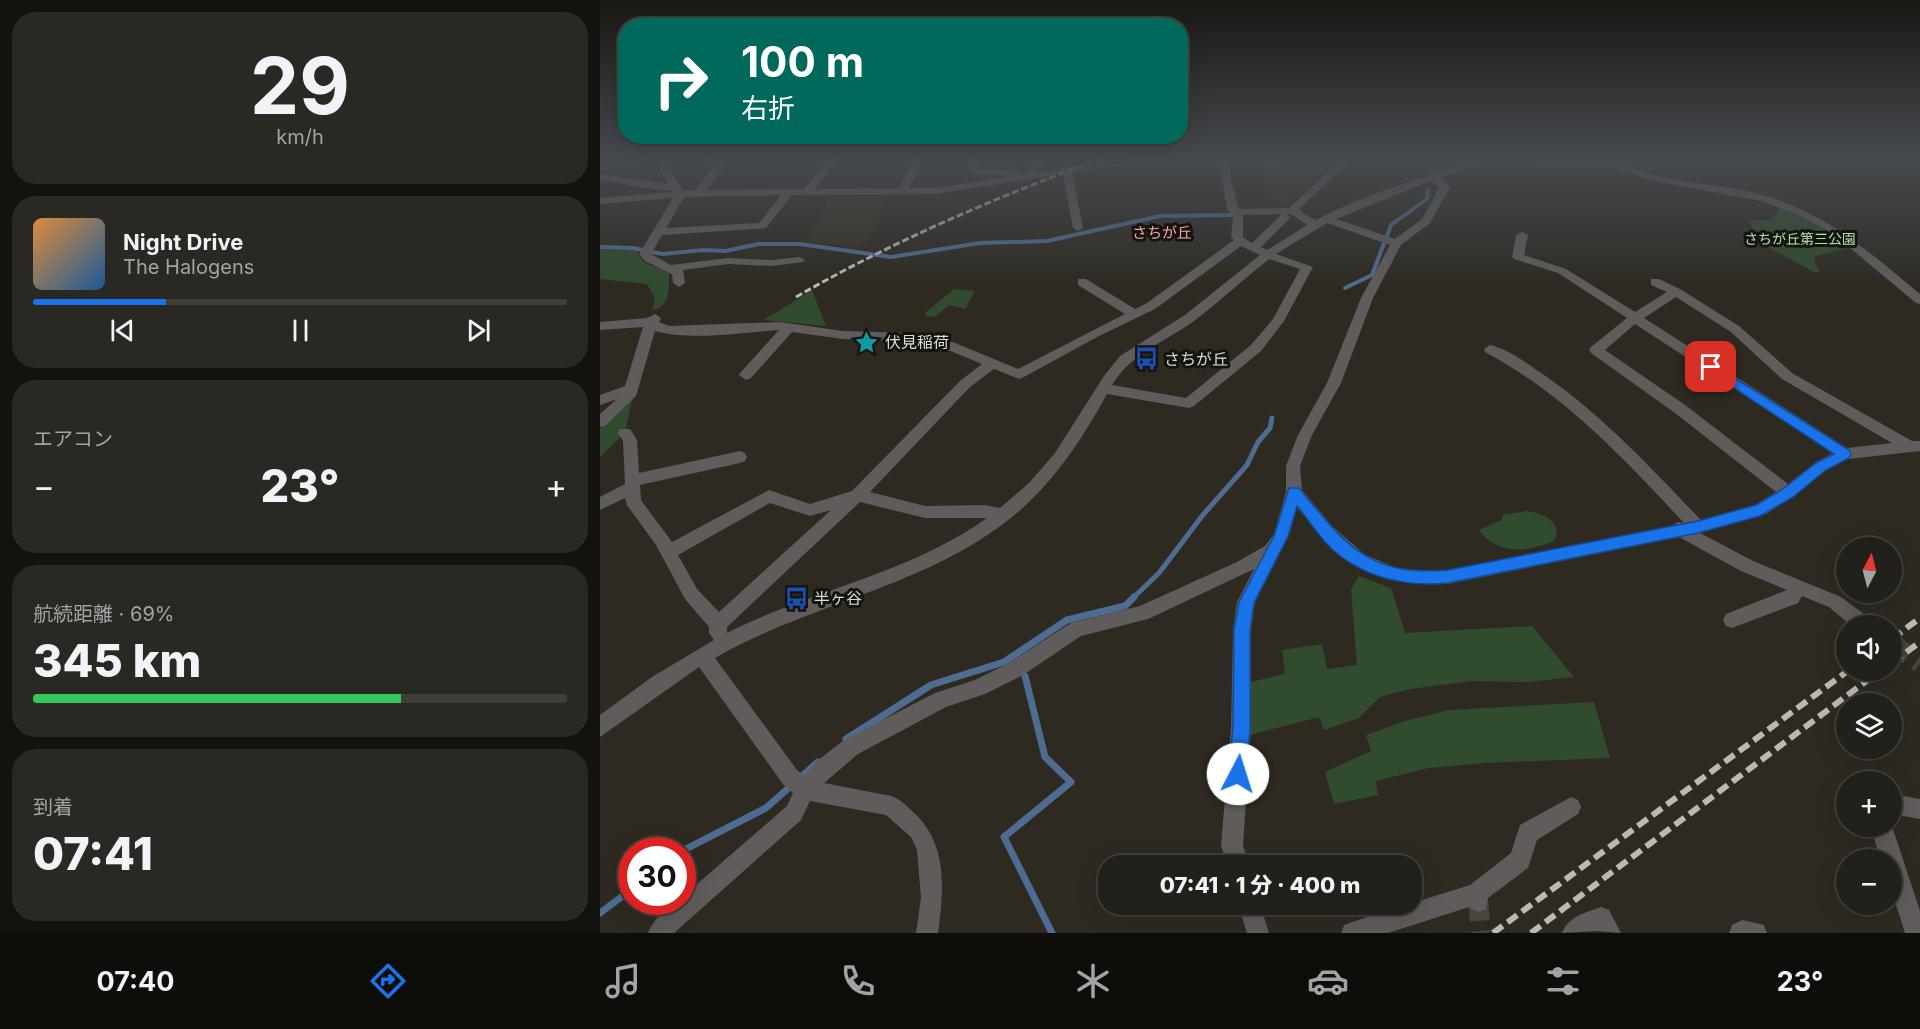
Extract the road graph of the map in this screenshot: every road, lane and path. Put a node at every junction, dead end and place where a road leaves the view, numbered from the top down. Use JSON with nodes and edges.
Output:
{"nodes":[{"id":1,"x":672,"y":201,"type":"edge"},
{"id":2,"x":782,"y":201,"type":"edge"},
{"id":3,"x":1072,"y":201,"type":"edge"},
{"id":4,"x":1230,"y":201,"type":"edge"},
{"id":5,"x":1301,"y":201,"type":"edge"},
{"id":6,"x":1376,"y":201,"type":"edge"},
{"id":7,"x":1439,"y":201,"type":"edge"},
{"id":8,"x":1766,"y":201,"type":"edge"},
{"id":9,"x":1237,"y":212,"type":"junction"},
{"id":10,"x":1289,"y":214,"type":"junction"},
{"id":11,"x":1329,"y":220,"type":"junction"},
{"id":12,"x":1316,"y":225,"type":"junction"},
{"id":13,"x":1078,"y":228,"type":"dead end"},
{"id":14,"x":657,"y":232,"type":"junction"},
{"id":15,"x":1522,"y":235,"type":"dead end"},
{"id":16,"x":1240,"y":241,"type":"junction"},
{"id":17,"x":1389,"y":241,"type":"junction"},
{"id":18,"x":1253,"y":248,"type":"junction"},
{"id":19,"x":1268,"y":255,"type":"junction"},
{"id":20,"x":799,"y":260,"type":"dead end"},
{"id":21,"x":672,"y":268,"type":"junction"},
{"id":22,"x":1082,"y":282,"type":"dead end"},
{"id":23,"x":1655,"y":282,"type":"dead end"},
{"id":24,"x":679,"y":283,"type":"dead end"},
{"id":25,"x":1676,"y":292,"type":"junction"},
{"id":26,"x":1920,"y":300,"type":"edge"},
{"id":27,"x":1134,"y":314,"type":"junction"},
{"id":28,"x":1635,"y":318,"type":"junction"},
{"id":29,"x":653,"y":320,"type":"junction"},
{"id":30,"x":600,"y":326,"type":"edge"},
{"id":31,"x":789,"y":327,"type":"junction"},
{"id":32,"x":1490,"y":349,"type":"dead end"},
{"id":33,"x":991,"y":364,"type":"junction"},
{"id":34,"x":746,"y":375,"type":"dead end"},
{"id":35,"x":1104,"y":389,"type":"junction"},
{"id":36,"x":630,"y":390,"type":"junction"},
{"id":37,"x":600,"y":400,"type":"edge"},
{"id":38,"x":600,"y":422,"type":"edge"},
{"id":39,"x":625,"y":434,"type":"dead end"},
{"id":40,"x":1914,"y":446,"type":"edge"},
{"id":41,"x":1845,"y":454,"type":"junction"},
{"id":42,"x":740,"y":457,"type":"dead end"},
{"id":43,"x":632,"y":484,"type":"junction"},
{"id":44,"x":1294,"y":492,"type":"junction"},
{"id":45,"x":1788,"y":493,"type":"junction"},
{"id":46,"x":856,"y":495,"type":"junction"},
{"id":47,"x":600,"y":504,"type":"edge"},
{"id":48,"x":1001,"y":515,"type":"junction"},
{"id":49,"x":1698,"y":527,"type":"junction"},
{"id":50,"x":1678,"y":529,"type":"junction"},
{"id":51,"x":1272,"y":551,"type":"junction"},
{"id":52,"x":669,"y":552,"type":"junction"},
{"id":53,"x":1799,"y":588,"type":"junction"},
{"id":54,"x":1852,"y":615,"type":"edge"},
{"id":55,"x":1732,"y":620,"type":"dead end"},
{"id":56,"x":718,"y":624,"type":"junction"},
{"id":57,"x":719,"y":645,"type":"junction"},
{"id":58,"x":702,"y":656,"type":"junction"},
{"id":59,"x":600,"y":727,"type":"edge"},
{"id":60,"x":798,"y":784,"type":"junction"},
{"id":61,"x":1902,"y":806,"type":"edge"},
{"id":62,"x":1570,"y":807,"type":"dead end"},
{"id":63,"x":1920,"y":809,"type":"edge"},
{"id":64,"x":1235,"y":855,"type":"edge"},
{"id":65,"x":1902,"y":892,"type":"edge"},
{"id":66,"x":1252,"y":915,"type":"edge"},
{"id":67,"x":659,"y":933,"type":"edge"},
{"id":68,"x":927,"y":933,"type":"edge"},
{"id":69,"x":1258,"y":933,"type":"edge"},
{"id":70,"x":1352,"y":933,"type":"edge"},
{"id":71,"x":1573,"y":933,"type":"edge"},
{"id":72,"x":1610,"y":933,"type":"edge"},
{"id":73,"x":1740,"y":933,"type":"edge"},
{"id":74,"x":1756,"y":933,"type":"edge"},
{"id":75,"x":1916,"y":933,"type":"edge"}],
"edges":[{"from":1,"to":14,"type":"street"},
{"from":2,"to":14,"type":"street"},
{"from":3,"to":13,"type":"street"},
{"from":4,"to":9,"type":"street"},
{"from":5,"to":10,"type":"street"},
{"from":6,"to":11,"type":"street"},
{"from":7,"to":17,"type":"street"},
{"from":8,"to":26,"type":"street"},
{"from":9,"to":10,"type":"street"},
{"from":9,"to":16,"type":"street"},
{"from":10,"to":12,"type":"street"},
{"from":10,"to":18,"type":"street"},
{"from":11,"to":12,"type":"street"},
{"from":11,"to":17,"type":"street"},
{"from":12,"to":19,"type":"street"},
{"from":14,"to":21,"type":"street"},
{"from":15,"to":28,"type":"street"},
{"from":16,"to":18,"type":"street"},
{"from":16,"to":27,"type":"street"},
{"from":17,"to":44,"type":"street"},
{"from":18,"to":19,"type":"street"},
{"from":19,"to":35,"type":"street"},
{"from":19,"to":35,"type":"street"},
{"from":20,"to":21,"type":"street"},
{"from":21,"to":24,"type":"street"},
{"from":22,"to":27,"type":"street"},
{"from":23,"to":25,"type":"street"},
{"from":25,"to":28,"type":"street"},
{"from":25,"to":40,"type":"street"},
{"from":27,"to":33,"type":"street"},
{"from":28,"to":41,"type":"street"},
{"from":28,"to":45,"type":"street"},
{"from":29,"to":30,"type":"street"},
{"from":29,"to":31,"type":"street"},
{"from":29,"to":36,"type":"street"},
{"from":31,"to":33,"type":"street"},
{"from":31,"to":34,"type":"street"},
{"from":32,"to":49,"type":"street"},
{"from":33,"to":46,"type":"street"},
{"from":35,"to":48,"type":"street"},
{"from":36,"to":37,"type":"street"},
{"from":36,"to":38,"type":"street"},
{"from":39,"to":43,"type":"street"},
{"from":40,"to":41,"type":"street"},
{"from":41,"to":45,"type":"street"},
{"from":42,"to":43,"type":"street"},
{"from":43,"to":47,"type":"street"},
{"from":43,"to":52,"type":"street"},
{"from":44,"to":50,"type":"street"},
{"from":44,"to":51,"type":"street"},
{"from":45,"to":49,"type":"street"},
{"from":46,"to":48,"type":"street"},
{"from":46,"to":52,"type":"street"},
{"from":46,"to":56,"type":"street"},
{"from":48,"to":57,"type":"street"},
{"from":49,"to":50,"type":"street"},
{"from":50,"to":53,"type":"street"},
{"from":51,"to":60,"type":"street"},
{"from":51,"to":64,"type":"street"},
{"from":52,"to":56,"type":"street"},
{"from":53,"to":54,"type":"street"},
{"from":53,"to":55,"type":"street"},
{"from":56,"to":57,"type":"street"},
{"from":57,"to":58,"type":"street"},
{"from":58,"to":59,"type":"street"},
{"from":58,"to":60,"type":"street"},
{"from":60,"to":67,"type":"street"},
{"from":60,"to":68,"type":"street"},
{"from":61,"to":63,"type":"street"},
{"from":62,"to":70,"type":"street"},
{"from":65,"to":75,"type":"street"},
{"from":66,"to":69,"type":"street"},
{"from":71,"to":72,"type":"street"},
{"from":73,"to":74,"type":"street"}]}
